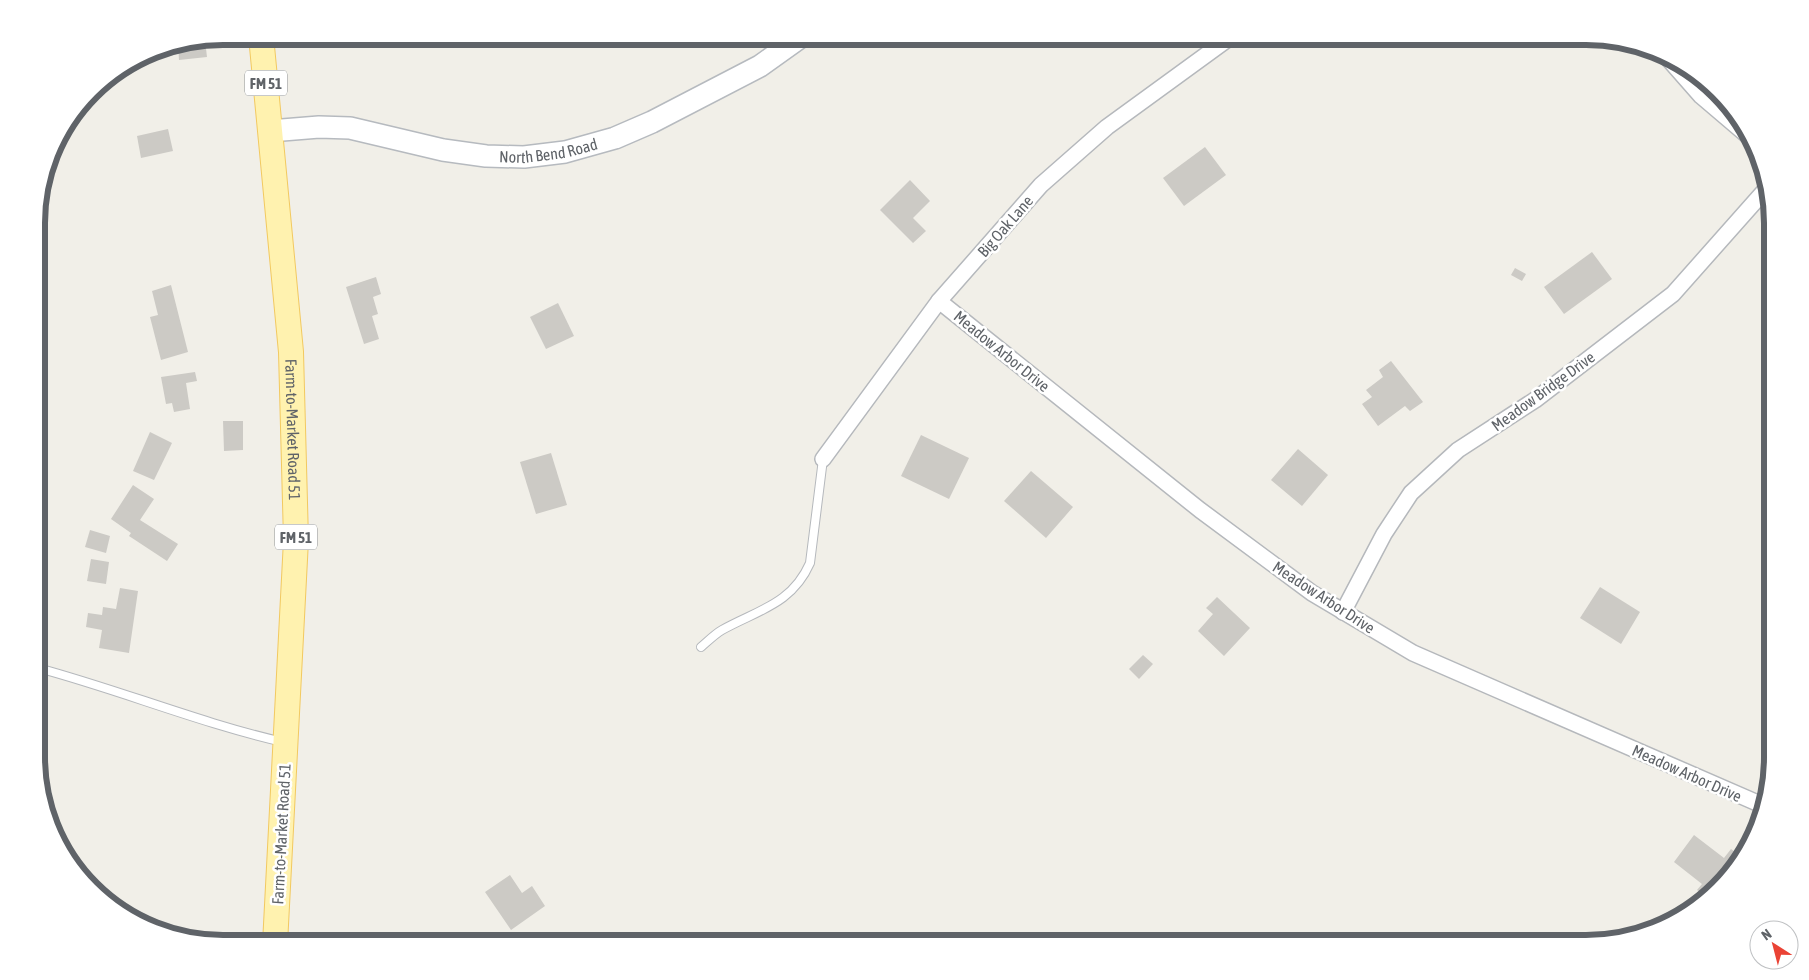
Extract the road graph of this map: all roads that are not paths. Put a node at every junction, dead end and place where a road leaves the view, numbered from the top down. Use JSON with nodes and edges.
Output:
{"nodes":[{"id":1,"x":262,"y":45,"type":"edge"},
{"id":2,"x":789,"y":45,"type":"edge"},
{"id":3,"x":1220,"y":45,"type":"edge"},
{"id":4,"x":1680,"y":72,"type":"edge"},
{"id":5,"x":1734,"y":124,"type":"edge"},
{"id":6,"x":270,"y":130,"type":"junction"},
{"id":7,"x":1762,"y":194,"type":"edge"},
{"id":8,"x":939,"y":301,"type":"junction"},
{"id":9,"x":823,"y":459,"type":"joint"},
{"id":10,"x":1343,"y":612,"type":"junction"},
{"id":11,"x":701,"y":647,"type":"dead end"},
{"id":12,"x":45,"y":670,"type":"edge"},
{"id":13,"x":285,"y":742,"type":"junction"},
{"id":14,"x":1758,"y":803,"type":"edge"},
{"id":15,"x":275,"y":935,"type":"edge"}],
"edges":[{"from":1,"to":6,"type":"main road","name":"Farm-to-Market Road 51","number":"FM 51"},
{"from":2,"to":6,"type":"street","name":"North Bend Road"},
{"from":3,"to":8,"type":"street","name":"Big Oak Lane"},
{"from":4,"to":5,"type":"street"},
{"from":6,"to":13,"type":"main road","name":"Farm-to-Market Road 51","number":"FM 51"},
{"from":7,"to":10,"type":"street","name":"Meadow Bridge Drive"},
{"from":8,"to":9,"type":"street","name":"Big Oak Lane"},
{"from":8,"to":10,"type":"street","name":"Meadow Arbor Drive"},
{"from":9,"to":11,"type":"lane"},
{"from":10,"to":14,"type":"street","name":"Meadow Arbor Drive"},
{"from":12,"to":13,"type":"lane"},
{"from":13,"to":15,"type":"main road","name":"Farm-to-Market Road 51","number":"FM 51"}]}
